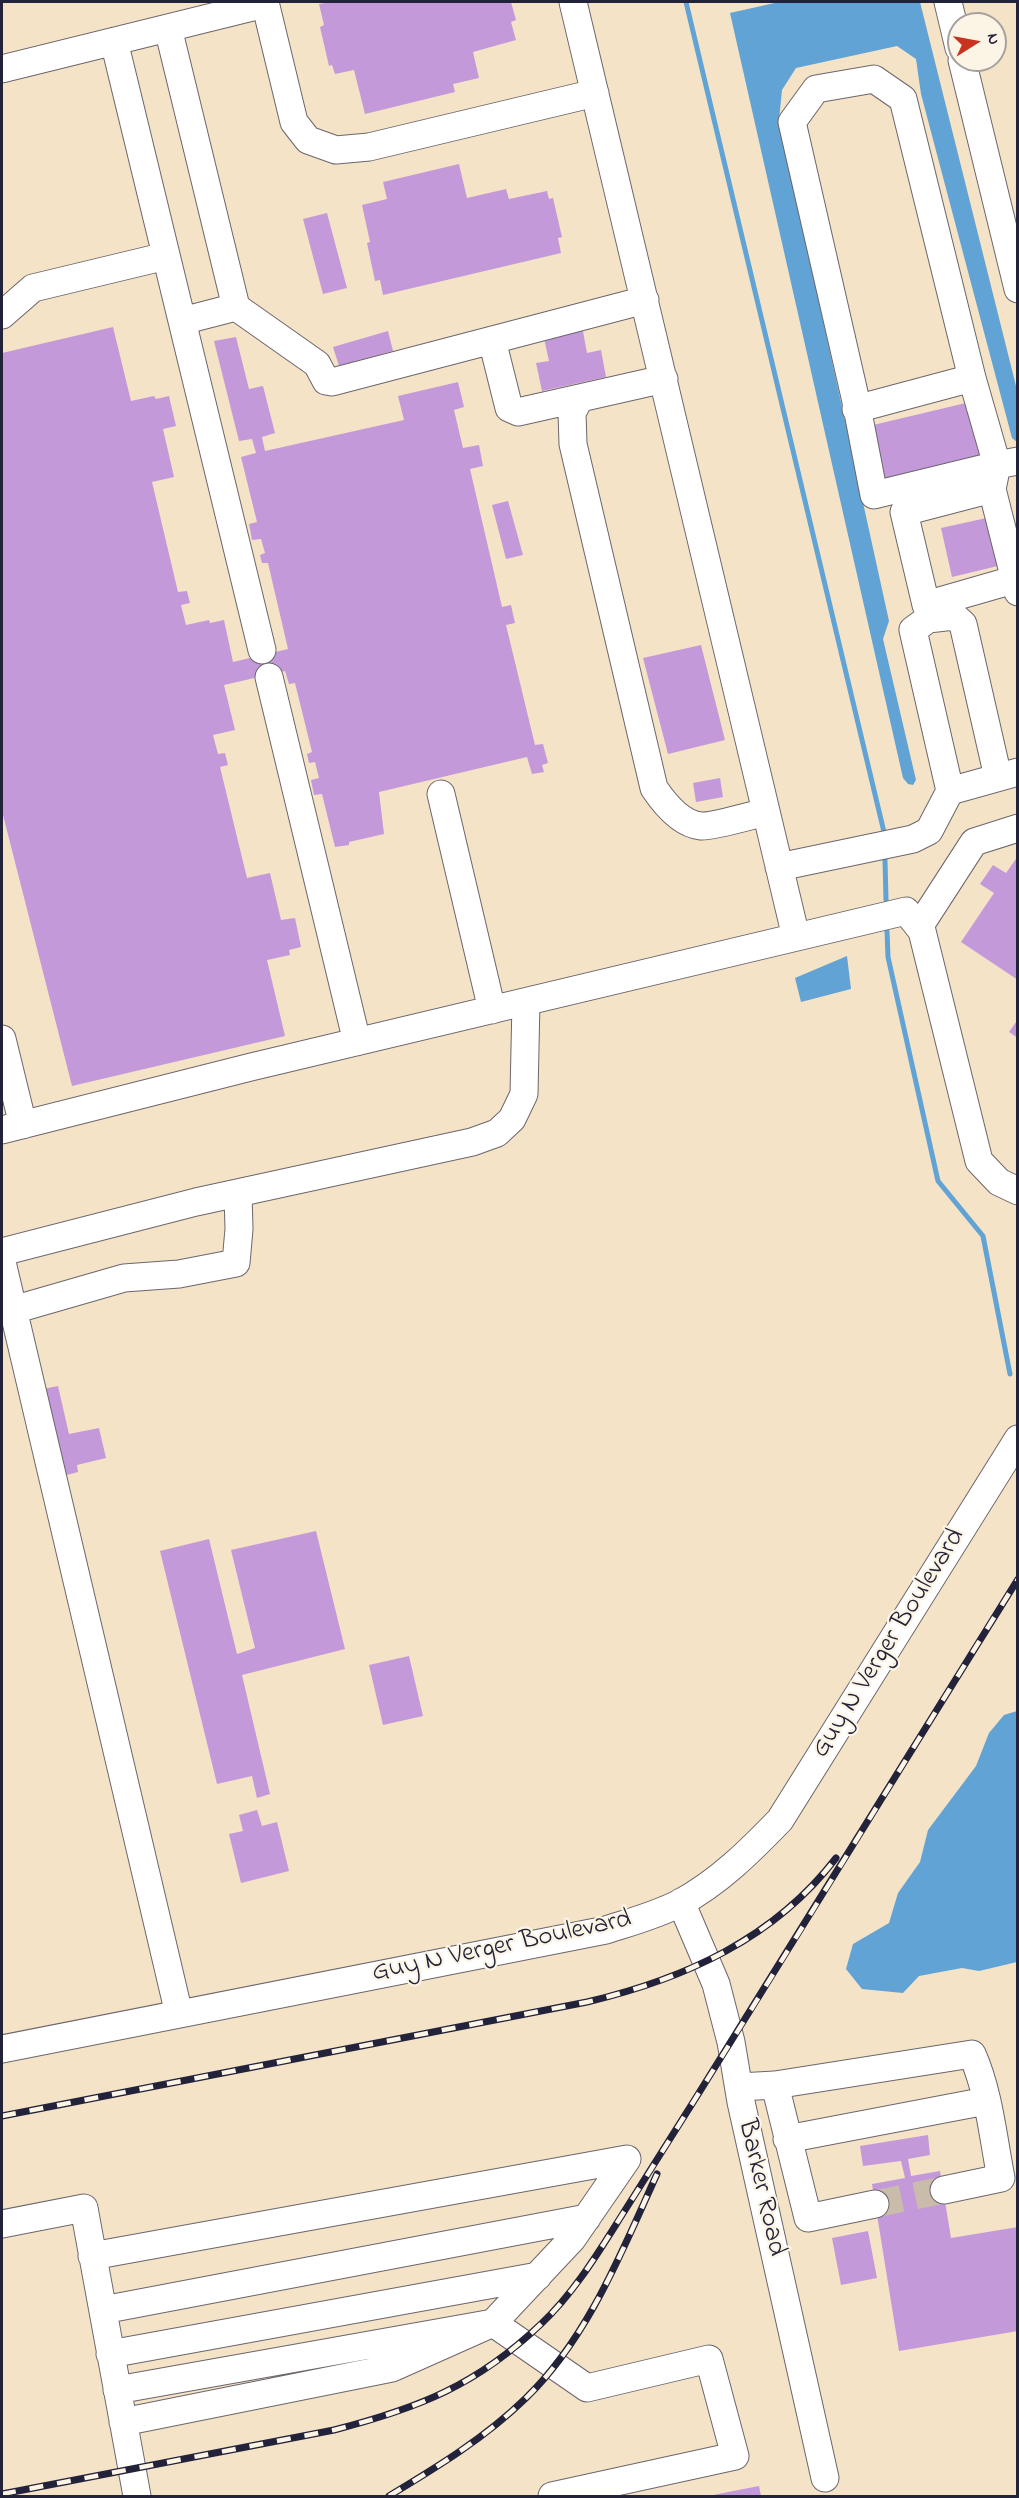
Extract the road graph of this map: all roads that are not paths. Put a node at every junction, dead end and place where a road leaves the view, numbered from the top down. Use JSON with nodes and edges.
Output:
{"nodes":[{"id":1,"x":573,"y":2,"type":"edge"},
{"id":2,"x":265,"y":3,"type":"edge"},
{"id":3,"x":168,"y":28,"type":"junction"},
{"id":4,"x":114,"y":41,"type":"junction"},
{"id":5,"x":2,"y":69,"type":"edge"},
{"id":6,"x":966,"y":72,"type":"edge"},
{"id":7,"x":595,"y":93,"type":"junction"},
{"id":8,"x":1010,"y":222,"type":"edge"},
{"id":9,"x":166,"y":256,"type":"junction"},
{"id":10,"x":1017,"y":288,"type":"edge"},
{"id":11,"x":645,"y":300,"type":"junction"},
{"id":12,"x":236,"y":307,"type":"junction"},
{"id":13,"x":2,"y":315,"type":"edge"},
{"id":14,"x":182,"y":321,"type":"junction"},
{"id":15,"x":492,"y":340,"type":"junction"},
{"id":16,"x":972,"y":378,"type":"junction"},
{"id":17,"x":664,"y":380,"type":"junction"},
{"id":18,"x":580,"y":398,"type":"junction"},
{"id":19,"x":856,"y":409,"type":"junction"},
{"id":20,"x":1002,"y":472,"type":"edge"},
{"id":21,"x":1016,"y":591,"type":"edge"},
{"id":22,"x":262,"y":650,"type":"dead end"},
{"id":23,"x":268,"y":677,"type":"dead end"},
{"id":24,"x":1008,"y":774,"type":"edge"},
{"id":25,"x":950,"y":791,"type":"junction"},
{"id":26,"x":441,"y":794,"type":"dead end"},
{"id":27,"x":766,"y":812,"type":"junction"},
{"id":28,"x":1017,"y":828,"type":"edge"},
{"id":29,"x":779,"y":867,"type":"junction"},
{"id":30,"x":919,"y":927,"type":"junction"},
{"id":31,"x":796,"y":937,"type":"junction"},
{"id":32,"x":525,"y":1002,"type":"junction"},
{"id":33,"x":492,"y":1010,"type":"junction"},
{"id":34,"x":2,"y":1039,"type":"edge"},
{"id":35,"x":357,"y":1042,"type":"junction"},
{"id":36,"x":12,"y":1128,"type":"edge"},
{"id":37,"x":1014,"y":1182,"type":"edge"},
{"id":38,"x":238,"y":1193,"type":"junction"},
{"id":39,"x":2,"y":1252,"type":"edge"},
{"id":40,"x":2,"y":1262,"type":"edge"},
{"id":41,"x":13,"y":1310,"type":"junction"},
{"id":42,"x":1017,"y":1439,"type":"edge"},
{"id":43,"x":681,"y":1902,"type":"junction"},
{"id":44,"x":179,"y":2014,"type":"junction"},
{"id":45,"x":2,"y":2049,"type":"edge"},
{"id":46,"x":775,"y":2085,"type":"junction"},
{"id":47,"x":739,"y":2087,"type":"junction"},
{"id":48,"x":986,"y":2101,"type":"junction"},
{"id":49,"x":787,"y":2139,"type":"junction"},
{"id":50,"x":944,"y":2190,"type":"tunnel mouth"},
{"id":51,"x":875,"y":2204,"type":"tunnel mouth"},
{"id":52,"x":587,"y":2218,"type":"junction"},
{"id":53,"x":2,"y":2224,"type":"edge"},
{"id":54,"x":92,"y":2256,"type":"junction"},
{"id":55,"x":538,"y":2276,"type":"junction"},
{"id":56,"x":103,"y":2310,"type":"junction"},
{"id":57,"x":493,"y":2323,"type":"junction"},
{"id":58,"x":110,"y":2354,"type":"junction"},
{"id":59,"x":117,"y":2390,"type":"junction"},
{"id":60,"x":123,"y":2422,"type":"junction"},
{"id":61,"x":825,"y":2478,"type":"dead end"},
{"id":62,"x":137,"y":2496,"type":"edge"},
{"id":63,"x":552,"y":2496,"type":"edge"}],
"edges":[{"from":1,"to":7,"type":"street"},
{"from":2,"to":3,"type":"street"},
{"from":2,"to":7,"type":"street"},
{"from":3,"to":4,"type":"street"},
{"from":3,"to":12,"type":"street"},
{"from":4,"to":5,"type":"street"},
{"from":4,"to":9,"type":"street"},
{"from":6,"to":8,"type":"street"},
{"from":7,"to":11,"type":"street"},
{"from":8,"to":10,"type":"street"},
{"from":9,"to":13,"type":"street"},
{"from":9,"to":14,"type":"street"},
{"from":11,"to":15,"type":"street"},
{"from":11,"to":17,"type":"street"},
{"from":12,"to":14,"type":"street"},
{"from":12,"to":15,"type":"street"},
{"from":14,"to":22,"type":"street"},
{"from":15,"to":18,"type":"street"},
{"from":16,"to":19,"type":"street"},
{"from":16,"to":19,"type":"street"},
{"from":16,"to":20,"type":"street"},
{"from":17,"to":18,"type":"street"},
{"from":17,"to":27,"type":"street"},
{"from":18,"to":27,"type":"street"},
{"from":19,"to":20,"type":"street"},
{"from":20,"to":21,"type":"street"},
{"from":20,"to":21,"type":"street"},
{"from":23,"to":35,"type":"street"},
{"from":24,"to":25,"type":"street"},
{"from":24,"to":25,"type":"street"},
{"from":25,"to":29,"type":"street"},
{"from":26,"to":33,"type":"street"},
{"from":27,"to":29,"type":"street"},
{"from":28,"to":30,"type":"street"},
{"from":29,"to":31,"type":"street"},
{"from":30,"to":31,"type":"street"},
{"from":30,"to":37,"type":"street"},
{"from":31,"to":32,"type":"street"},
{"from":32,"to":33,"type":"street"},
{"from":32,"to":38,"type":"street"},
{"from":33,"to":35,"type":"street"},
{"from":34,"to":36,"type":"street"},
{"from":35,"to":36,"type":"street"},
{"from":38,"to":39,"type":"street"},
{"from":38,"to":41,"type":"street"},
{"from":40,"to":41,"type":"street"},
{"from":41,"to":44,"type":"street"},
{"from":42,"to":43,"type":"street","name":"Guy N Verger Boulevard"},
{"from":43,"to":44,"type":"street","name":"Guy N Verger Boulevard"},
{"from":43,"to":47,"type":"street","name":"Barker Road"},
{"from":44,"to":45,"type":"street","name":"Guy N Verger Boulevard"},
{"from":46,"to":47,"type":"street"},
{"from":46,"to":48,"type":"street"},
{"from":46,"to":49,"type":"street"},
{"from":47,"to":61,"type":"street","name":"Barker Road"},
{"from":48,"to":49,"type":"street"},
{"from":48,"to":50,"type":"street"},
{"from":49,"to":51,"type":"street"},
{"from":52,"to":54,"type":"street"},
{"from":52,"to":55,"type":"street"},
{"from":52,"to":56,"type":"street"},
{"from":53,"to":54,"type":"street"},
{"from":54,"to":56,"type":"street"},
{"from":55,"to":57,"type":"street"},
{"from":55,"to":58,"type":"street"},
{"from":56,"to":58,"type":"street"},
{"from":57,"to":59,"type":"street"},
{"from":57,"to":60,"type":"street"},
{"from":57,"to":63,"type":"street"},
{"from":58,"to":59,"type":"street"},
{"from":59,"to":60,"type":"street"},
{"from":60,"to":62,"type":"street"}]}
